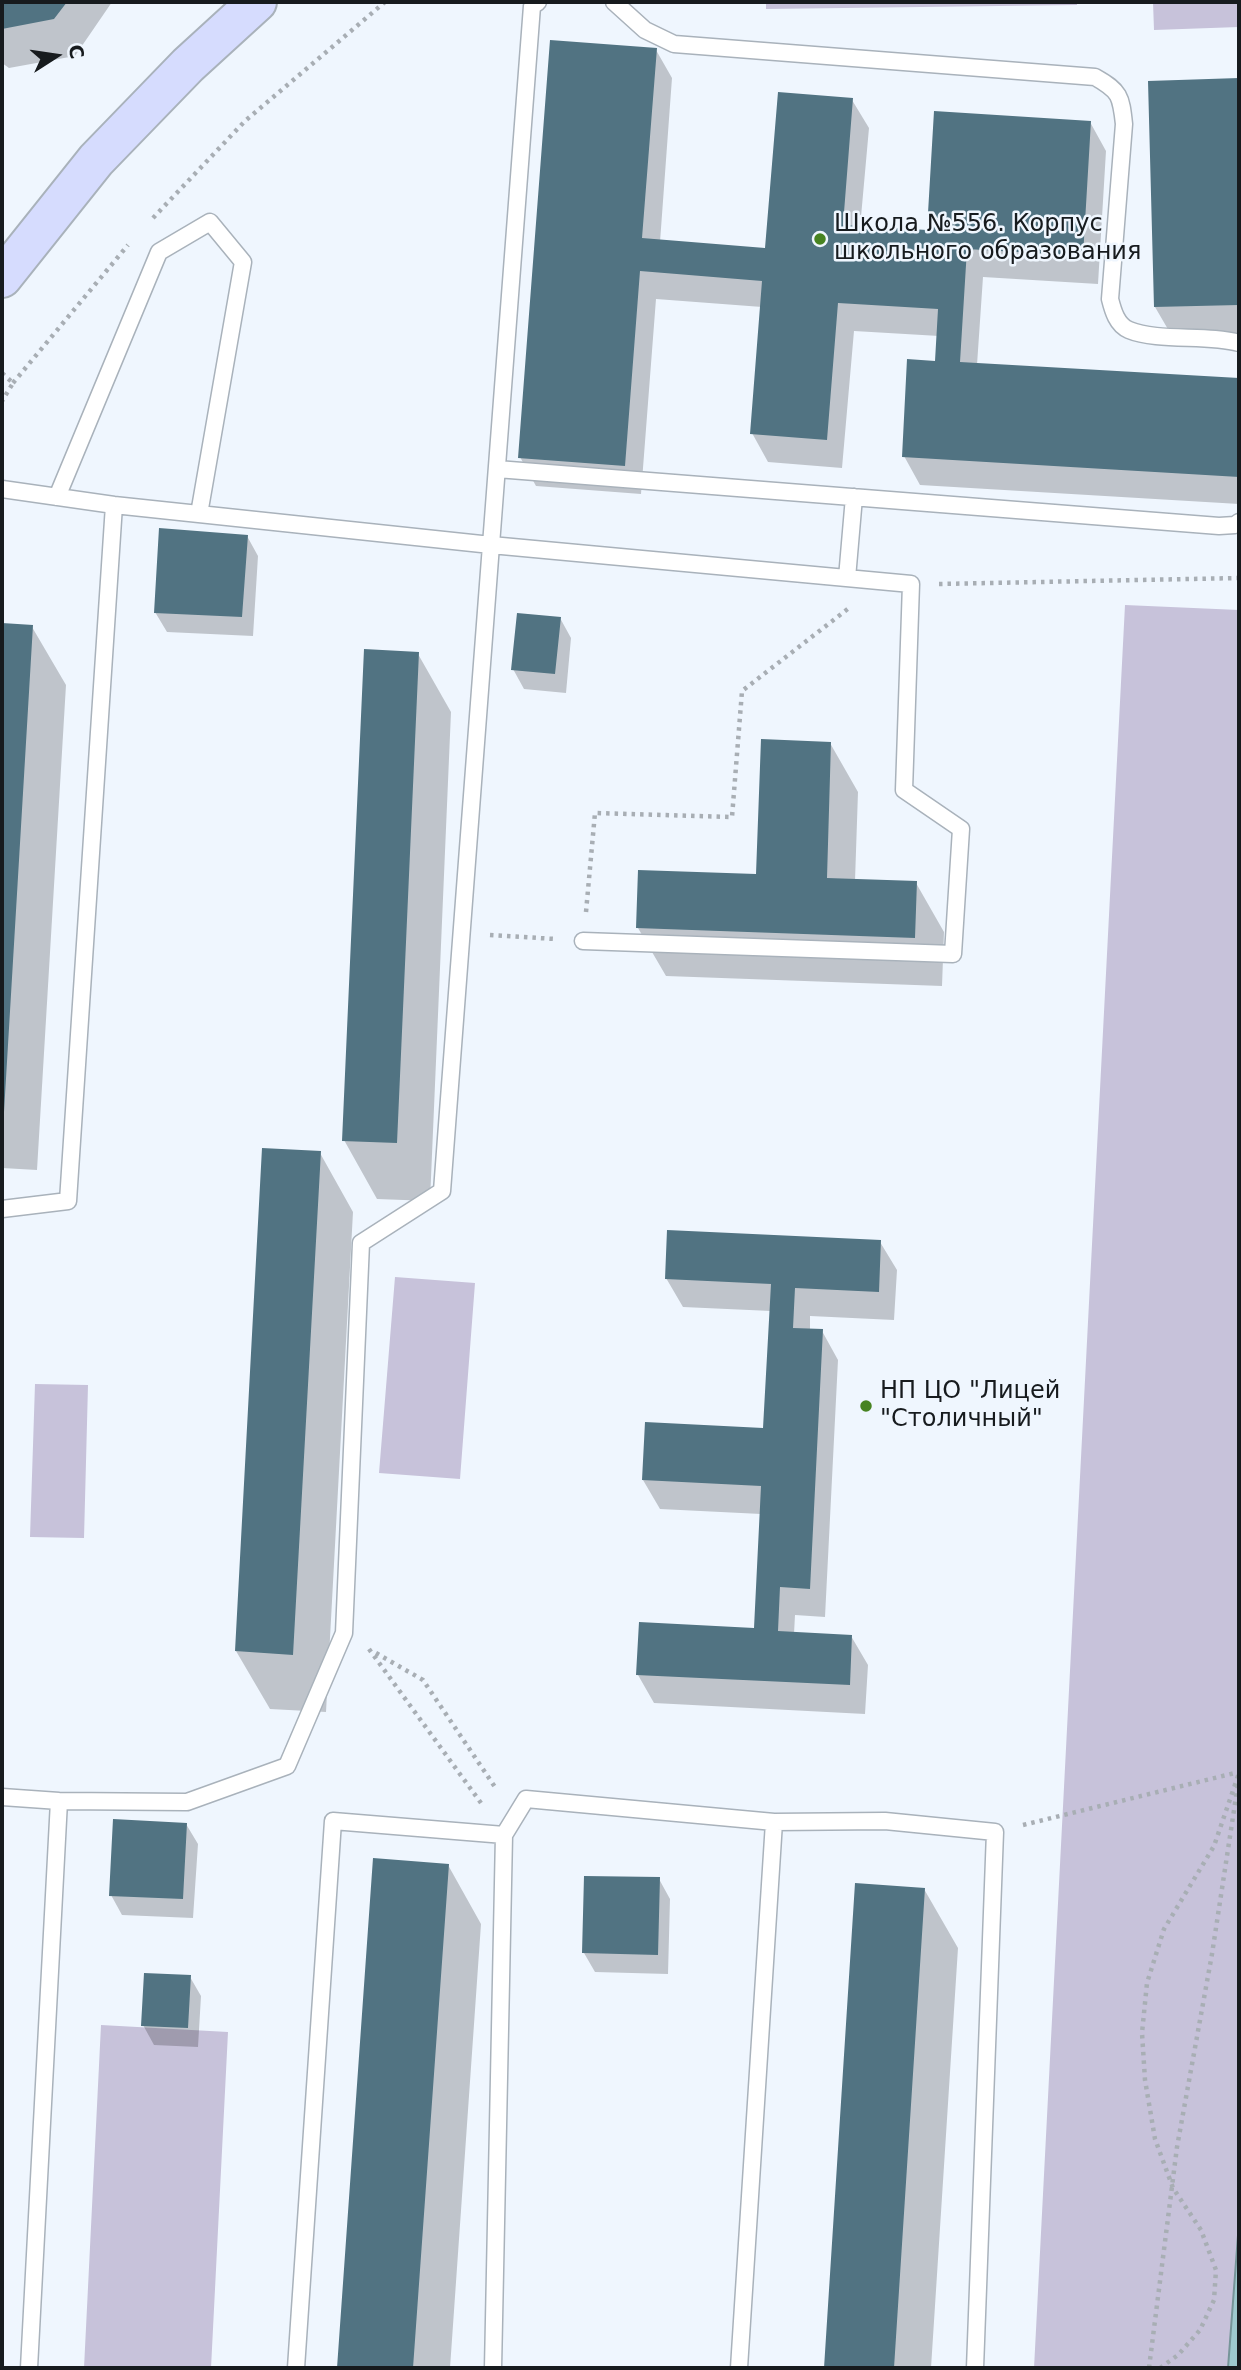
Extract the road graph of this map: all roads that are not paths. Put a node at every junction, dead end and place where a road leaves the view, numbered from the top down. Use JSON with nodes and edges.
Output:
{"nodes":[{"id":1,"x":257,"y":2,"type":"edge"},
{"id":2,"x":538,"y":2,"type":"edge"},
{"id":3,"x":614,"y":2,"type":"edge"},
{"id":4,"x":2,"y":278,"type":"edge"},
{"id":5,"x":1239,"y":343,"type":"edge"},
{"id":6,"x":497,"y":469,"type":"junction"},
{"id":7,"x":2,"y":489,"type":"edge"},
{"id":8,"x":57,"y":497,"type":"junction"},
{"id":9,"x":854,"y":497,"type":"junction"},
{"id":10,"x":114,"y":505,"type":"junction"},
{"id":11,"x":199,"y":513,"type":"junction"},
{"id":12,"x":1239,"y":522,"type":"edge"},
{"id":13,"x":491,"y":545,"type":"junction"},
{"id":14,"x":847,"y":578,"type":"junction"},
{"id":15,"x":583,"y":941,"type":"road end"},
{"id":16,"x":2,"y":1209,"type":"edge"},
{"id":17,"x":2,"y":1797,"type":"edge"},
{"id":18,"x":59,"y":1801,"type":"junction"},
{"id":19,"x":774,"y":1822,"type":"junction"},
{"id":20,"x":504,"y":1835,"type":"junction"},
{"id":21,"x":29,"y":2368,"type":"edge"},
{"id":22,"x":296,"y":2368,"type":"edge"},
{"id":23,"x":493,"y":2368,"type":"edge"},
{"id":24,"x":739,"y":2368,"type":"edge"},
{"id":25,"x":975,"y":2368,"type":"edge"}],
"edges":[{"from":1,"to":4,"type":"street"},
{"from":2,"to":6,"type":"lane"},
{"from":3,"to":5,"type":"lane"},
{"from":6,"to":9,"type":"lane"},
{"from":6,"to":13,"type":"lane"},
{"from":7,"to":8,"type":"lane"},
{"from":8,"to":10,"type":"lane"},
{"from":8,"to":11,"type":"lane"},
{"from":9,"to":12,"type":"lane"},
{"from":9,"to":14,"type":"lane"},
{"from":10,"to":11,"type":"lane"},
{"from":10,"to":16,"type":"lane"},
{"from":11,"to":13,"type":"lane"},
{"from":13,"to":14,"type":"lane"},
{"from":13,"to":18,"type":"lane"},
{"from":14,"to":15,"type":"lane"},
{"from":17,"to":18,"type":"lane"},
{"from":18,"to":21,"type":"lane"},
{"from":19,"to":20,"type":"lane"},
{"from":19,"to":24,"type":"lane"},
{"from":19,"to":25,"type":"lane"},
{"from":20,"to":22,"type":"lane"},
{"from":20,"to":23,"type":"lane"}]}
